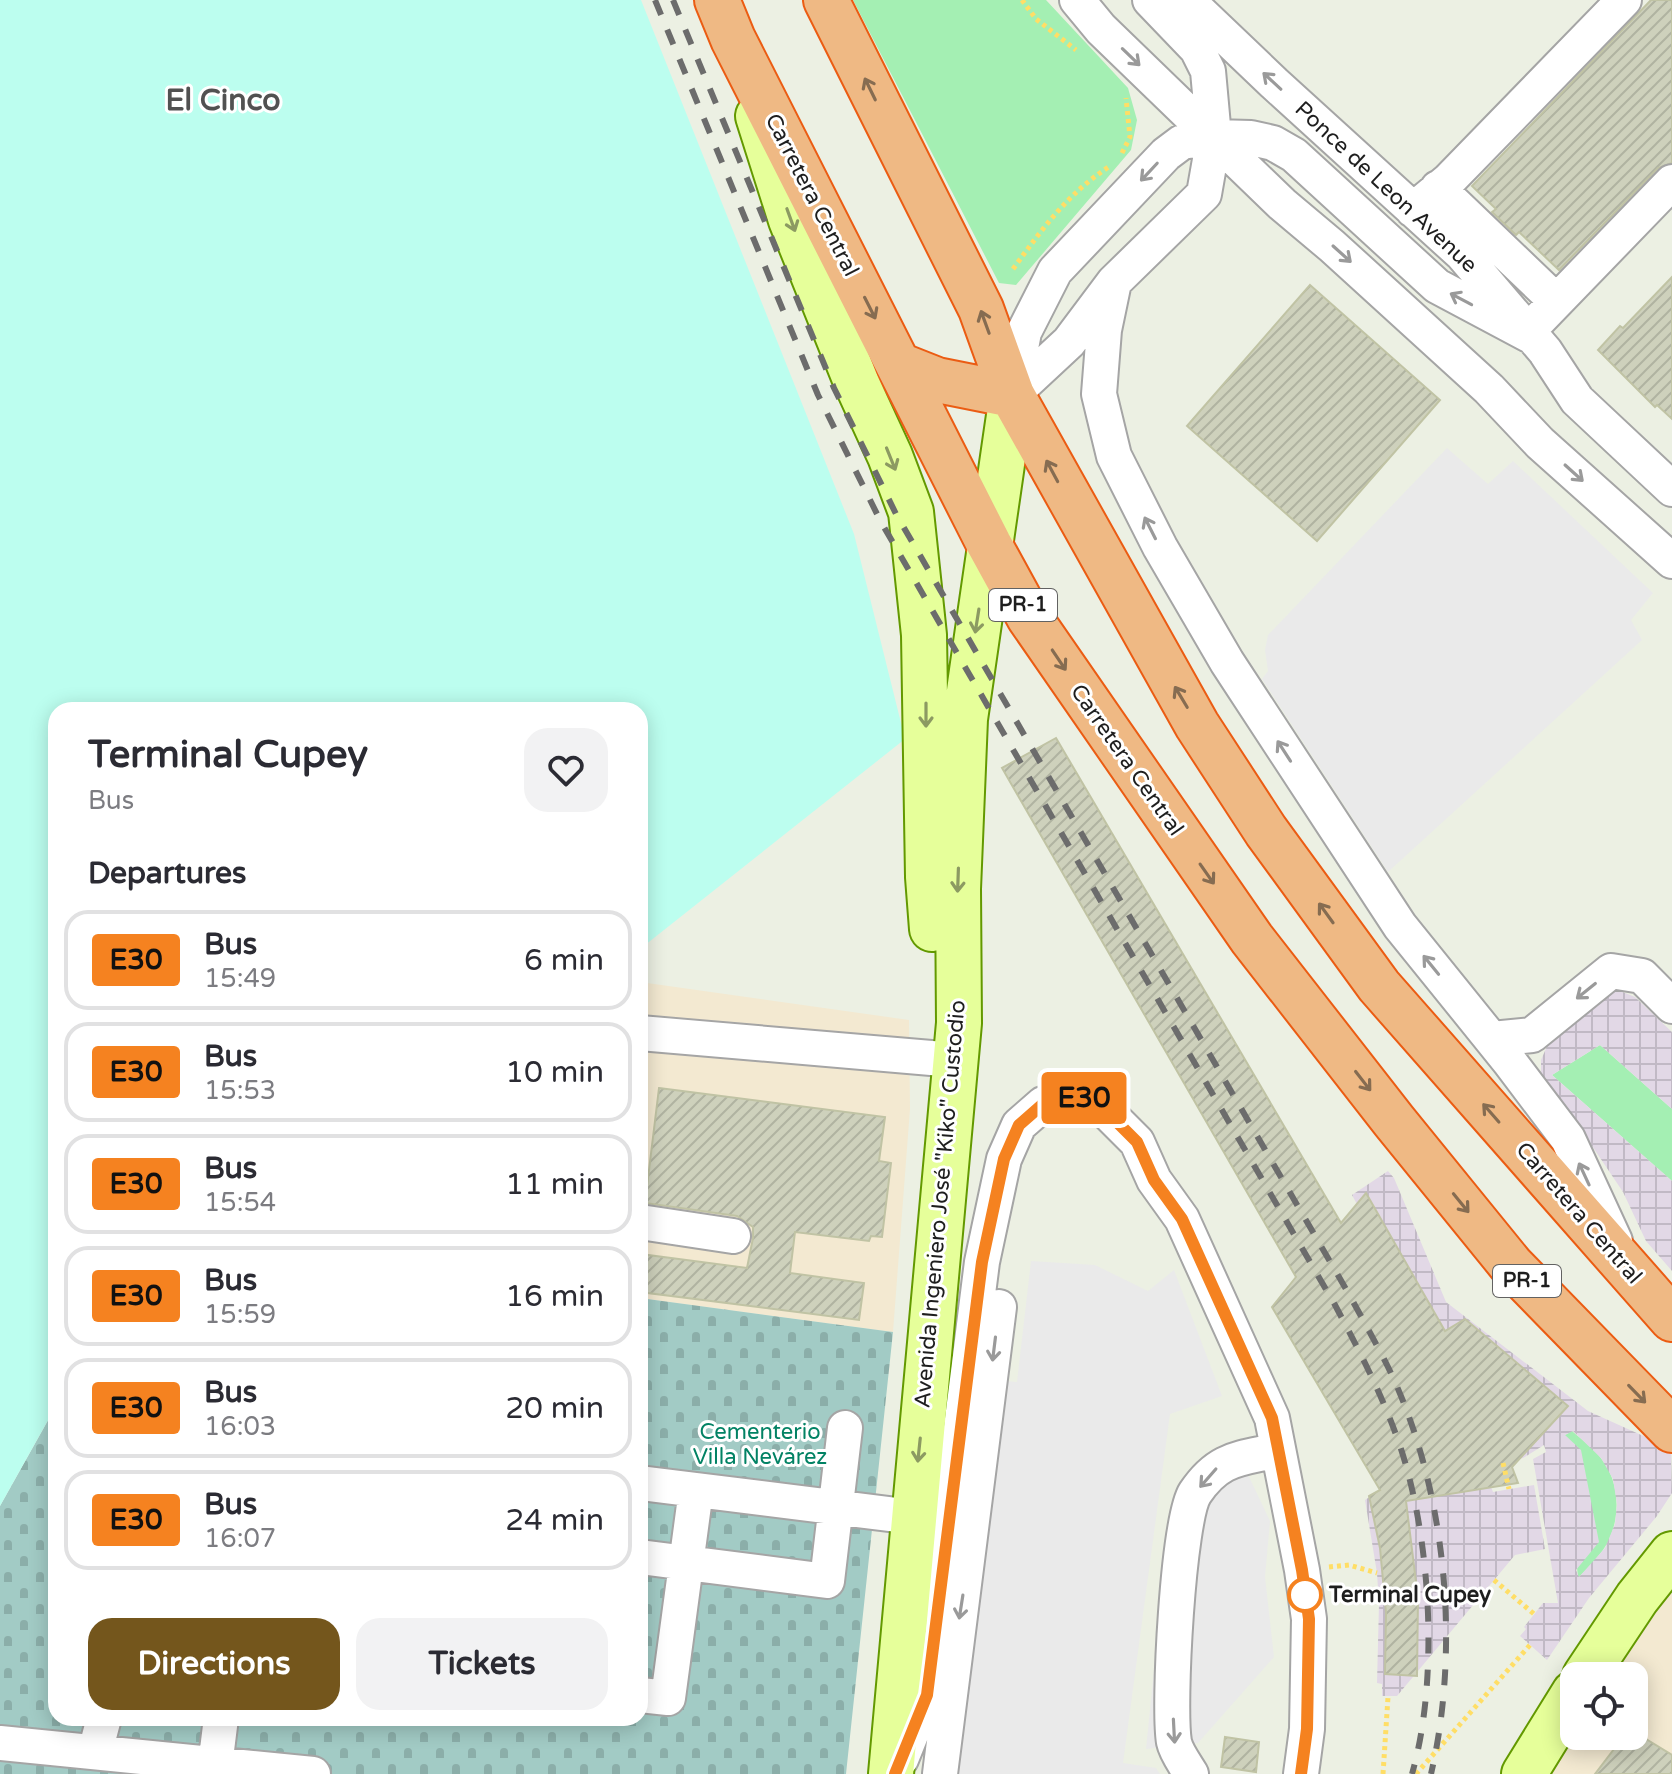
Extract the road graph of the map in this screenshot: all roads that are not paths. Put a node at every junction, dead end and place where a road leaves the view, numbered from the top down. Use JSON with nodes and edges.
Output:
{"nodes":[{"id":1,"x":826,"y":0,"type":"edge"},
{"id":2,"x":1077,"y":0,"type":"edge"},
{"id":3,"x":1150,"y":0,"type":"edge"},
{"id":4,"x":1187,"y":0,"type":"edge"},
{"id":5,"x":1624,"y":0,"type":"edge"},
{"id":6,"x":725,"y":19,"type":"edge"},
{"id":7,"x":1214,"y":137,"type":"junction"},
{"id":8,"x":1672,"y":182,"type":"edge"},
{"id":9,"x":1426,"y":199,"type":"junction"},
{"id":10,"x":1114,"y":282,"type":"junction"},
{"id":11,"x":1556,"y":301,"type":"junction"},
{"id":12,"x":1528,"y":334,"type":"junction"},
{"id":13,"x":899,"y":365,"type":"junction"},
{"id":14,"x":1012,"y":395,"type":"junction"},
{"id":15,"x":1577,"y":400,"type":"junction"},
{"id":16,"x":1518,"y":420,"type":"junction"},
{"id":17,"x":1672,"y":489,"type":"edge"},
{"id":18,"x":989,"y":544,"type":"junction"},
{"id":19,"x":1672,"y":561,"type":"edge"},
{"id":20,"x":1672,"y":1006,"type":"edge"},
{"id":21,"x":648,"y":1034,"type":"edge"},
{"id":22,"x":1492,"y":1039,"type":"junction"},
{"id":23,"x":943,"y":1059,"type":"junction"},
{"id":24,"x":949,"y":1139,"type":"junction"},
{"id":25,"x":1004,"y":1159,"type":"junction"},
{"id":26,"x":648,"y":1223,"type":"edge"},
{"id":27,"x":733,"y":1236,"type":"dead end"},
{"id":28,"x":1629,"y":1270,"type":"junction"},
{"id":29,"x":1672,"y":1319,"type":"edge"},
{"id":30,"x":845,"y":1428,"type":"dead end"},
{"id":31,"x":1672,"y":1430,"type":"edge"},
{"id":32,"x":1275,"y":1434,"type":"junction"},
{"id":33,"x":648,"y":1484,"type":"edge"},
{"id":34,"x":696,"y":1490,"type":"junction"},
{"id":35,"x":836,"y":1507,"type":"junction"},
{"id":36,"x":913,"y":1517,"type":"junction"},
{"id":37,"x":1672,"y":1554,"type":"edge"},
{"id":38,"x":648,"y":1558,"type":"edge"},
{"id":39,"x":686,"y":1563,"type":"junction"},
{"id":40,"x":1594,"y":1662,"type":"edge"},
{"id":41,"x":648,"y":1696,"type":"edge"},
{"id":42,"x":1560,"y":1716,"type":"edge"},
{"id":43,"x":102,"y":1726,"type":"edge"},
{"id":44,"x":220,"y":1726,"type":"edge"},
{"id":45,"x":0,"y":1743,"type":"edge"},
{"id":46,"x":95,"y":1752,"type":"junction"},
{"id":47,"x":214,"y":1769,"type":"edge"},
{"id":48,"x":313,"y":1774,"type":"edge"},
{"id":49,"x":893,"y":1774,"type":"edge"},
{"id":50,"x":940,"y":1774,"type":"edge"},
{"id":51,"x":1191,"y":1774,"type":"edge"},
{"id":52,"x":1301,"y":1774,"type":"edge"},
{"id":53,"x":1524,"y":1774,"type":"edge"}],
"edges":[{"from":14,"to":1,"type":"highway","name":"Carretera Central","one_way":true},
{"from":2,"to":7,"type":"street","one_way":true},
{"from":3,"to":7,"type":"street"},
{"from":9,"to":4,"type":"street","name":"Ponce de Leon Avenue","one_way":true},
{"from":5,"to":9,"type":"street"},
{"from":6,"to":13,"type":"highway","name":"Carretera Central","number":"PR-1","one_way":true},
{"from":6,"to":23,"type":"main road","one_way":true},
{"from":7,"to":10,"type":"street"},
{"from":12,"to":7,"type":"street","one_way":true},
{"from":7,"to":14,"type":"street","one_way":true},
{"from":7,"to":16,"type":"street","one_way":true},
{"from":8,"to":11,"type":"street"},
{"from":9,"to":11,"type":"street"},
{"from":9,"to":12,"type":"street","name":"Ponce de Leon Avenue"},
{"from":10,"to":14,"type":"street"},
{"from":22,"to":10,"type":"street","one_way":true},
{"from":11,"to":12,"type":"street"},
{"from":12,"to":15,"type":"street","name":"Ponce de Leon Avenue"},
{"from":13,"to":14,"type":"highway"},
{"from":13,"to":18,"type":"highway","name":"Carretera Central","number":"PR-1"},
{"from":14,"to":18,"type":"main road","name":"Avenida Ingeniero José \"Kiko\" Custodio"},
{"from":28,"to":14,"type":"highway","name":"Carretera Central","one_way":true},
{"from":15,"to":16,"type":"street"},
{"from":15,"to":17,"type":"street","name":"Ponce de Leon Avenue"},
{"from":16,"to":19,"type":"street","one_way":true},
{"from":18,"to":24,"type":"main road","name":"Avenida Ingeniero José \"Kiko\" Custodio","one_way":true},
{"from":18,"to":31,"type":"highway","name":"Carretera Central","number":"PR-1","one_way":true},
{"from":20,"to":22,"type":"street","one_way":true},
{"from":21,"to":23,"type":"street"},
{"from":28,"to":22,"type":"street","one_way":true},
{"from":23,"to":24,"type":"main road"},
{"from":24,"to":36,"type":"main road","name":"Avenida Ingeniero José \"Kiko\" Custodio","one_way":true},
{"from":25,"to":32,"type":"street"},
{"from":25,"to":49,"type":"street"},
{"from":25,"to":50,"type":"street","one_way":true},
{"from":26,"to":27,"type":"street"},
{"from":28,"to":29,"type":"highway","name":"Carretera Central"},
{"from":30,"to":35,"type":"street"},
{"from":32,"to":51,"type":"street","one_way":true},
{"from":32,"to":52,"type":"street"},
{"from":33,"to":34,"type":"street"},
{"from":34,"to":35,"type":"street"},
{"from":34,"to":39,"type":"street"},
{"from":35,"to":36,"type":"street"},
{"from":35,"to":39,"type":"street"},
{"from":36,"to":49,"type":"main road","name":"Avenida Ingeniero José \"Kiko\" Custodio"},
{"from":37,"to":40,"type":"main road"},
{"from":38,"to":39,"type":"street"},
{"from":39,"to":41,"type":"street"},
{"from":42,"to":53,"type":"main road"},
{"from":43,"to":46,"type":"street"},
{"from":44,"to":47,"type":"street"},
{"from":45,"to":46,"type":"street"},
{"from":46,"to":47,"type":"street"},
{"from":47,"to":48,"type":"street"}]}
